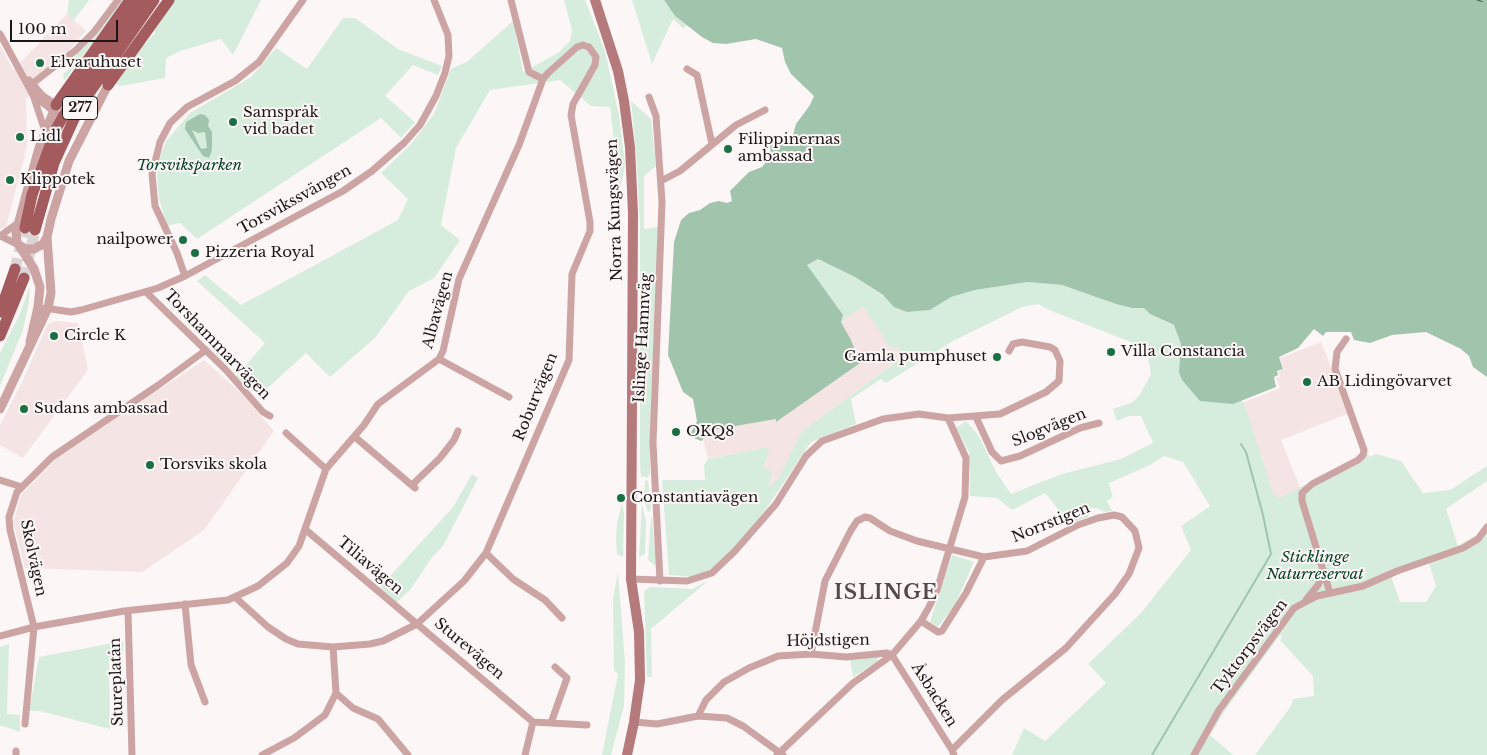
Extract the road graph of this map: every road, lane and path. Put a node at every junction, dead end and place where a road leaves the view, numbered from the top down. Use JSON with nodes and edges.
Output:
{"nodes":[{"id":1,"x":118,"y":0,"type":"edge"},
{"id":2,"x":130,"y":0,"type":"edge"},
{"id":3,"x":142,"y":0,"type":"edge"},
{"id":4,"x":154,"y":0,"type":"edge"},
{"id":5,"x":169,"y":0,"type":"edge"},
{"id":6,"x":303,"y":0,"type":"edge"},
{"id":7,"x":434,"y":0,"type":"edge"},
{"id":8,"x":511,"y":0,"type":"edge"},
{"id":9,"x":595,"y":0,"type":"edge"},
{"id":10,"x":0,"y":34,"type":"edge"},
{"id":11,"x":589,"y":47,"type":"joint"},
{"id":12,"x":687,"y":69,"type":"dead end"},
{"id":13,"x":543,"y":79,"type":"junction"},
{"id":14,"x":30,"y":85,"type":"junction"},
{"id":15,"x":108,"y":86,"type":"joint"},
{"id":16,"x":33,"y":95,"type":"junction"},
{"id":17,"x":649,"y":97,"type":"dead end"},
{"id":18,"x":57,"y":110,"type":"junction"},
{"id":19,"x":765,"y":110,"type":"dead end"},
{"id":20,"x":83,"y":124,"type":"junction"},
{"id":21,"x":45,"y":131,"type":"junction"},
{"id":22,"x":712,"y":144,"type":"junction"},
{"id":23,"x":661,"y":181,"type":"junction"},
{"id":24,"x":26,"y":227,"type":"junction"},
{"id":25,"x":0,"y":236,"type":"edge"},
{"id":26,"x":47,"y":237,"type":"junction"},
{"id":27,"x":17,"y":244,"type":"junction"},
{"id":28,"x":15,"y":269,"type":"tunnel mouth"},
{"id":29,"x":185,"y":276,"type":"junction"},
{"id":30,"x":24,"y":278,"type":"tunnel mouth"},
{"id":31,"x":146,"y":292,"type":"junction"},
{"id":32,"x":38,"y":306,"type":"junction"},
{"id":33,"x":48,"y":308,"type":"junction"},
{"id":34,"x":0,"y":312,"type":"edge"},
{"id":35,"x":0,"y":336,"type":"edge"},
{"id":36,"x":1346,"y":339,"type":"dead end"},
{"id":37,"x":206,"y":350,"type":"junction"},
{"id":38,"x":1009,"y":351,"type":"dead end"},
{"id":39,"x":28,"y":352,"type":"junction"},
{"id":40,"x":439,"y":359,"type":"junction"},
{"id":41,"x":509,"y":397,"type":"dead end"},
{"id":42,"x":0,"y":409,"type":"edge"},
{"id":43,"x":270,"y":416,"type":"dead end"},
{"id":44,"x":976,"y":417,"type":"junction"},
{"id":45,"x":948,"y":418,"type":"junction"},
{"id":46,"x":1099,"y":423,"type":"dead end"},
{"id":47,"x":458,"y":431,"type":"dead end"},
{"id":48,"x":286,"y":434,"type":"dead end"},
{"id":49,"x":355,"y":437,"type":"junction"},
{"id":50,"x":326,"y":469,"type":"junction"},
{"id":51,"x":0,"y":480,"type":"edge"},
{"id":52,"x":22,"y":487,"type":"junction"},
{"id":53,"x":1487,"y":527,"type":"edge"},
{"id":54,"x":306,"y":530,"type":"junction"},
{"id":55,"x":949,"y":548,"type":"junction"},
{"id":56,"x":486,"y":553,"type":"junction"},
{"id":57,"x":984,"y":557,"type":"junction"},
{"id":58,"x":1324,"y":571,"type":"junction"},
{"id":59,"x":631,"y":579,"type":"junction"},
{"id":60,"x":660,"y":581,"type":"junction"},
{"id":61,"x":1330,"y":593,"type":"junction"},
{"id":62,"x":236,"y":598,"type":"junction"},
{"id":63,"x":1306,"y":600,"type":"junction"},
{"id":64,"x":185,"y":604,"type":"junction"},
{"id":65,"x":128,"y":611,"type":"junction"},
{"id":66,"x":562,"y":618,"type":"dead end"},
{"id":67,"x":921,"y":621,"type":"junction"},
{"id":68,"x":417,"y":624,"type":"junction"},
{"id":69,"x":34,"y":627,"type":"junction"},
{"id":70,"x":0,"y":636,"type":"edge"},
{"id":71,"x":333,"y":647,"type":"junction"},
{"id":72,"x":810,"y":654,"type":"junction"},
{"id":73,"x":892,"y":655,"type":"junction"},
{"id":74,"x":555,"y":667,"type":"dead end"},
{"id":75,"x":336,"y":692,"type":"junction"},
{"id":76,"x":204,"y":702,"type":"dead end"},
{"id":77,"x":698,"y":716,"type":"junction"},
{"id":78,"x":533,"y":722,"type":"junction"},
{"id":79,"x":634,"y":722,"type":"junction"},
{"id":80,"x":551,"y":723,"type":"junction"},
{"id":81,"x":25,"y":724,"type":"dead end"},
{"id":82,"x":587,"y":725,"type":"dead end"},
{"id":83,"x":953,"y":753,"type":"edge"},
{"id":84,"x":132,"y":754,"type":"edge"},
{"id":85,"x":267,"y":754,"type":"edge"},
{"id":86,"x":780,"y":754,"type":"edge"},
{"id":87,"x":408,"y":755,"type":"edge"},
{"id":88,"x":525,"y":755,"type":"edge"},
{"id":89,"x":627,"y":755,"type":"edge"},
{"id":90,"x":1194,"y":755,"type":"edge"}],
"edges":[{"from":1,"to":14,"type":"street"},
{"from":2,"to":18,"type":"main road"},
{"from":3,"to":24,"type":"main road","number":"277"},
{"from":4,"to":24,"type":"main road","number":"277"},
{"from":5,"to":15,"type":"main road"},
{"from":6,"to":29,"type":"street"},
{"from":7,"to":29,"type":"street","name":"Torsvikssvängen"},
{"from":8,"to":13,"type":"street"},
{"from":9,"to":59,"type":"main road","name":"Norra Kungsvägen"},
{"from":10,"to":14,"type":"street"},
{"from":11,"to":13,"type":"street","name":"Albavägen"},
{"from":11,"to":56,"type":"street","name":"Roburvägen"},
{"from":12,"to":22,"type":"street"},
{"from":13,"to":40,"type":"street","name":"Albavägen"},
{"from":14,"to":16,"type":"street"},
{"from":14,"to":18,"type":"street"},
{"from":15,"to":20,"type":"street"},
{"from":16,"to":18,"type":"street"},
{"from":16,"to":21,"type":"street"},
{"from":17,"to":23,"type":"street","name":"Islinge Hamnväg"},
{"from":18,"to":20,"type":"street"},
{"from":18,"to":21,"type":"street"},
{"from":19,"to":22,"type":"street"},
{"from":20,"to":26,"type":"street"},
{"from":21,"to":24,"type":"street"},
{"from":22,"to":23,"type":"street"},
{"from":23,"to":60,"type":"street","name":"Islinge Hamnväg"},
{"from":24,"to":25,"type":"street"},
{"from":24,"to":27,"type":"street"},
{"from":25,"to":27,"type":"street"},
{"from":26,"to":27,"type":"street"},
{"from":26,"to":33,"type":"street"},
{"from":27,"to":32,"type":"street"},
{"from":28,"to":34,"type":"main road"},
{"from":29,"to":31,"type":"street","name":"Torsvikssvängen"},
{"from":30,"to":35,"type":"main road"},
{"from":31,"to":33,"type":"street","name":"Torsvikssvängen"},
{"from":31,"to":37,"type":"street","name":"Torshammarvägen"},
{"from":32,"to":33,"type":"street","name":"Torsvikssvängen"},
{"from":32,"to":39,"type":"street"},
{"from":33,"to":39,"type":"street"},
{"from":36,"to":58,"type":"street"},
{"from":37,"to":43,"type":"street","name":"Torshammarvägen"},
{"from":37,"to":52,"type":"street","name":"Skolvägen"},
{"from":38,"to":44,"type":"street"},
{"from":39,"to":42,"type":"street"},
{"from":40,"to":41,"type":"street"},
{"from":40,"to":49,"type":"street","name":"Albavägen"},
{"from":44,"to":45,"type":"street"},
{"from":44,"to":46,"type":"street","name":"Slogvägen"},
{"from":45,"to":55,"type":"street"},
{"from":45,"to":60,"type":"street"},
{"from":47,"to":49,"type":"street"},
{"from":48,"to":50,"type":"street"},
{"from":49,"to":50,"type":"street","name":"Albavägen"},
{"from":50,"to":54,"type":"street","name":"Albavägen"},
{"from":51,"to":52,"type":"street"},
{"from":52,"to":69,"type":"street","name":"Skolvägen"},
{"from":53,"to":61,"type":"street","name":"Tyktorpsvägen"},
{"from":54,"to":62,"type":"street","name":"Albavägen"},
{"from":54,"to":68,"type":"street","name":"Tiliavägen"},
{"from":55,"to":57,"type":"street","name":"Norrstigen"},
{"from":55,"to":67,"type":"street"},
{"from":55,"to":72,"type":"street","name":"Norrstigen"},
{"from":56,"to":66,"type":"street"},
{"from":56,"to":68,"type":"street","name":"Roburvägen"},
{"from":57,"to":67,"type":"street"},
{"from":57,"to":83,"type":"street","name":"Norrstigen"},
{"from":58,"to":61,"type":"street"},
{"from":58,"to":63,"type":"street"},
{"from":59,"to":60,"type":"street"},
{"from":59,"to":79,"type":"main road"},
{"from":61,"to":63,"type":"street","name":"Tyktorpsvägen"},
{"from":62,"to":64,"type":"street"},
{"from":62,"to":71,"type":"street","name":"Sturevägen"},
{"from":63,"to":90,"type":"street","name":"Tyktorpsvägen"},
{"from":64,"to":65,"type":"street"},
{"from":64,"to":76,"type":"street"},
{"from":65,"to":69,"type":"street"},
{"from":65,"to":84,"type":"street","name":"Stureplatån"},
{"from":67,"to":73,"type":"street"},
{"from":68,"to":71,"type":"street","name":"Sturevägen"},
{"from":68,"to":78,"type":"street","name":"Sturevägen"},
{"from":69,"to":70,"type":"street"},
{"from":69,"to":81,"type":"street"},
{"from":71,"to":75,"type":"street"},
{"from":72,"to":73,"type":"street","name":"Höjdstigen"},
{"from":72,"to":77,"type":"street","name":"Höjdstigen"},
{"from":73,"to":83,"type":"street","name":"Åsbacken"},
{"from":73,"to":86,"type":"street"},
{"from":74,"to":80,"type":"street"},
{"from":75,"to":85,"type":"street"},
{"from":75,"to":87,"type":"street"},
{"from":77,"to":79,"type":"street"},
{"from":77,"to":86,"type":"street"},
{"from":78,"to":80,"type":"street"},
{"from":78,"to":88,"type":"street"},
{"from":79,"to":89,"type":"main road"},
{"from":80,"to":82,"type":"street"}]}
